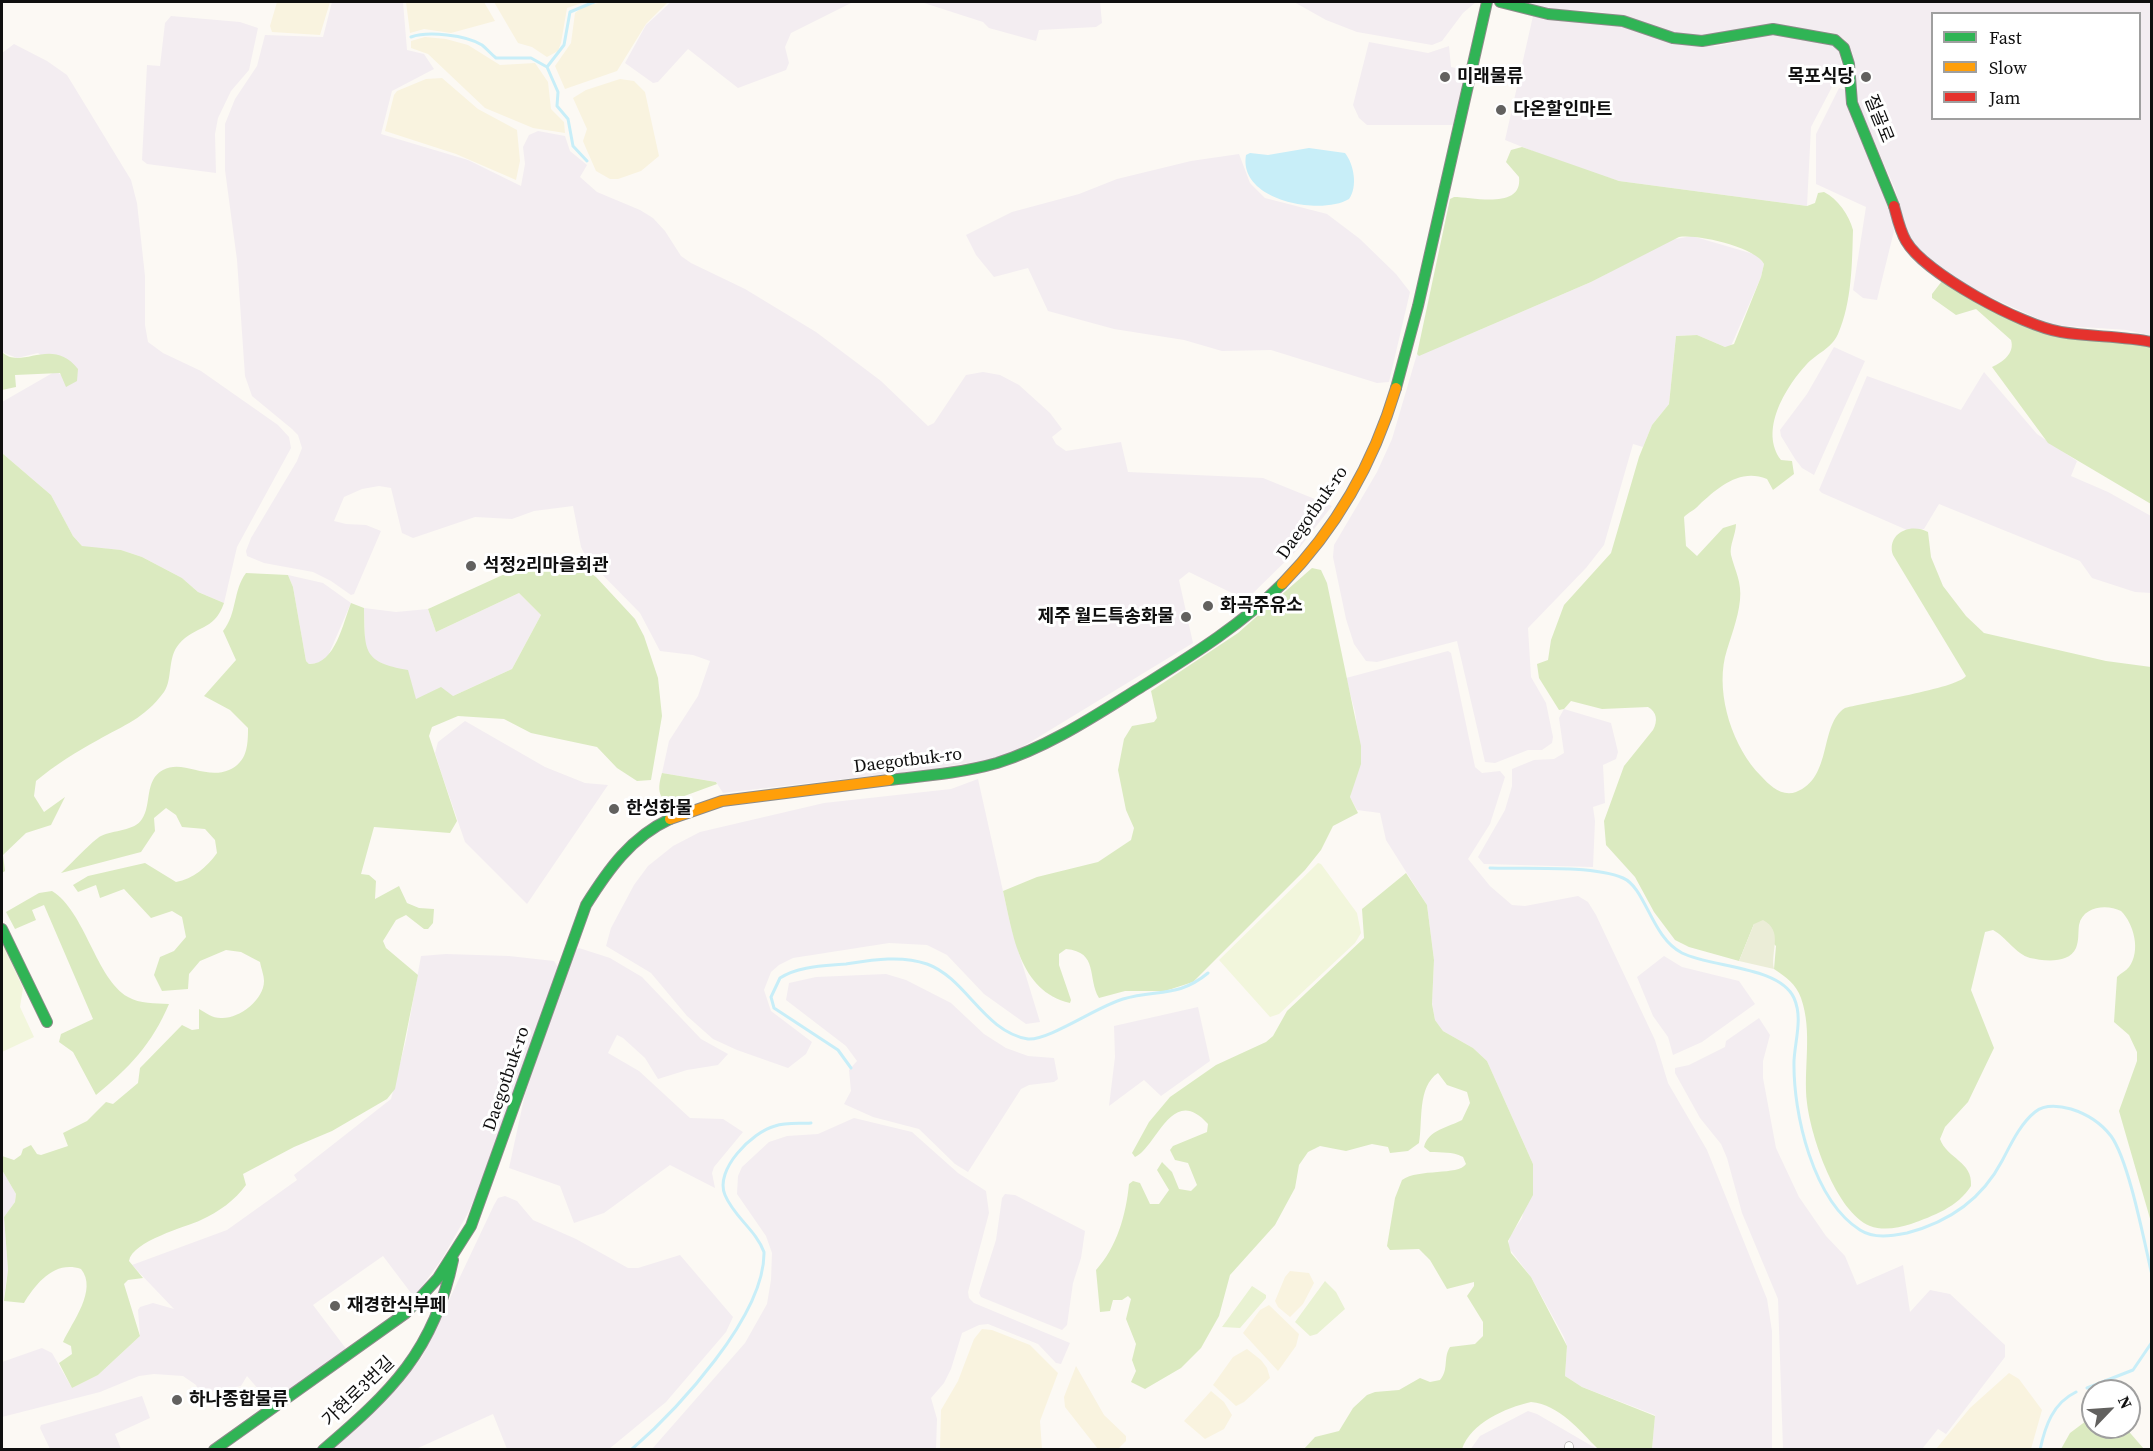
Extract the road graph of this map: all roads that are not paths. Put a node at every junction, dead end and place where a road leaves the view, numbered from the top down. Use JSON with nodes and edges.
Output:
{"nodes":[{"id":1,"x":1487,"y":2,"type":"edge"},
{"id":2,"x":1500,"y":2,"type":"edge"},
{"id":3,"x":2151,"y":342,"type":"edge"},
{"id":4,"x":2,"y":929,"type":"edge"},
{"id":5,"x":48,"y":1022,"type":"dead end"},
{"id":6,"x":453,"y":1256,"type":"junction"},
{"id":7,"x":214,"y":1449,"type":"edge"},
{"id":8,"x":323,"y":1449,"type":"edge"}],
"edges":[{"from":1,"to":6,"type":"street","name":"Daegotbuk-ro"},
{"from":2,"to":3,"type":"street","name":"절골로"},
{"from":4,"to":5,"type":"street"},
{"from":6,"to":7,"type":"street","name":"Daegotbuk-ro"},
{"from":6,"to":8,"type":"street","name":"가현로3번길"}]}
